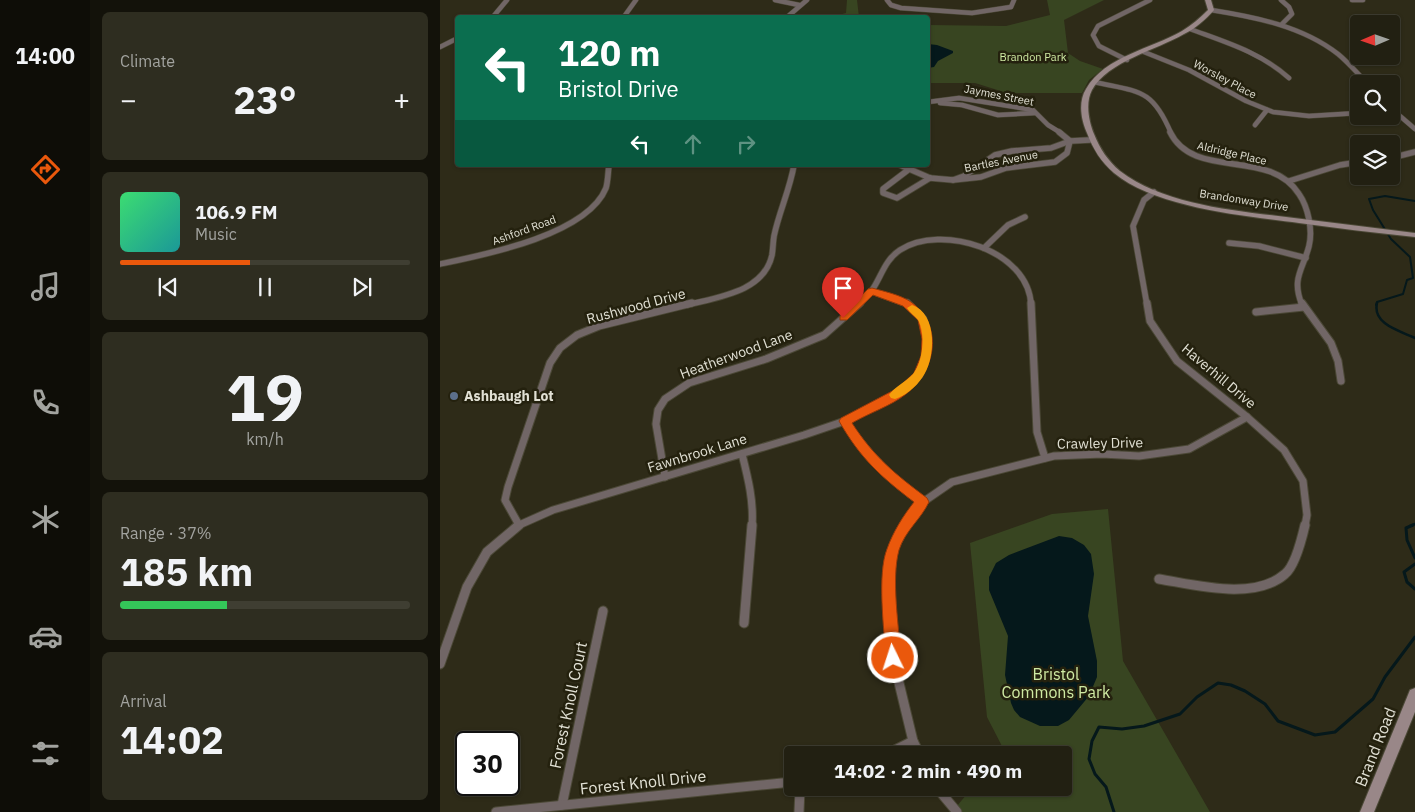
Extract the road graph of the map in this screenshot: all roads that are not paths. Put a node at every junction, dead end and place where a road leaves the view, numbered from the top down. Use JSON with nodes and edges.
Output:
{"nodes":[{"id":1,"x":507,"y":0,"type":"edge"},
{"id":2,"x":636,"y":0,"type":"edge"},
{"id":3,"x":775,"y":0,"type":"edge"},
{"id":4,"x":807,"y":0,"type":"edge"},
{"id":5,"x":887,"y":0,"type":"edge"},
{"id":6,"x":1014,"y":0,"type":"edge"},
{"id":7,"x":1150,"y":0,"type":"edge"},
{"id":8,"x":1208,"y":0,"type":"edge"},
{"id":9,"x":1281,"y":0,"type":"edge"},
{"id":10,"x":1352,"y":0,"type":"edge"},
{"id":11,"x":1363,"y":0,"type":"edge"},
{"id":12,"x":799,"y":6,"type":"junction"},
{"id":13,"x":1211,"y":10,"type":"junction"},
{"id":14,"x":494,"y":15,"type":"edge"},
{"id":15,"x":624,"y":15,"type":"edge"},
{"id":16,"x":789,"y":15,"type":"edge"},
{"id":17,"x":1282,"y":24,"type":"junction"},
{"id":18,"x":1190,"y":29,"type":"junction"},
{"id":19,"x":455,"y":40,"type":"edge"},
{"id":20,"x":440,"y":47,"type":"edge"},
{"id":21,"x":1144,"y":52,"type":"junction"},
{"id":22,"x":1127,"y":60,"type":"junction"},
{"id":23,"x":1359,"y":75,"type":"edge"},
{"id":24,"x":1289,"y":78,"type":"dead end"},
{"id":25,"x":1094,"y":82,"type":"junction"},
{"id":26,"x":930,"y":103,"type":"edge"},
{"id":27,"x":930,"y":103,"type":"edge"},
{"id":28,"x":1267,"y":110,"type":"junction"},
{"id":29,"x":1038,"y":113,"type":"junction"},
{"id":30,"x":1350,"y":114,"type":"edge"},
{"id":31,"x":1400,"y":116,"type":"edge"},
{"id":32,"x":1255,"y":125,"type":"dead end"},
{"id":33,"x":1415,"y":129,"type":"edge"},
{"id":34,"x":1090,"y":140,"type":"junction"},
{"id":35,"x":1070,"y":141,"type":"junction"},
{"id":36,"x":1415,"y":152,"type":"edge"},
{"id":37,"x":1400,"y":156,"type":"edge"},
{"id":38,"x":1350,"y":163,"type":"edge"},
{"id":39,"x":609,"y":167,"type":"edge"},
{"id":40,"x":794,"y":167,"type":"edge"},
{"id":41,"x":903,"y":167,"type":"edge"},
{"id":42,"x":908,"y":170,"type":"junction"},
{"id":43,"x":930,"y":178,"type":"junction"},
{"id":44,"x":953,"y":180,"type":"junction"},
{"id":45,"x":1289,"y":181,"type":"junction"},
{"id":46,"x":1154,"y":192,"type":"junction"},
{"id":47,"x":1026,"y":217,"type":"dead end"},
{"id":48,"x":1308,"y":221,"type":"junction"},
{"id":49,"x":1415,"y":235,"type":"edge"},
{"id":50,"x":1229,"y":243,"type":"dead end"},
{"id":51,"x":984,"y":248,"type":"junction"},
{"id":52,"x":1306,"y":258,"type":"junction"},
{"id":53,"x":440,"y":264,"type":"edge"},
{"id":54,"x":872,"y":291,"type":"junction"},
{"id":55,"x":1304,"y":307,"type":"junction"},
{"id":56,"x":1256,"y":312,"type":"dead end"},
{"id":57,"x":1341,"y":381,"type":"dead end"},
{"id":58,"x":1248,"y":417,"type":"junction"},
{"id":59,"x":845,"y":421,"type":"junction"},
{"id":60,"x":742,"y":454,"type":"junction"},
{"id":61,"x":1045,"y":458,"type":"junction"},
{"id":62,"x":665,"y":477,"type":"junction"},
{"id":63,"x":923,"y":502,"type":"junction"},
{"id":64,"x":519,"y":525,"type":"junction"},
{"id":65,"x":1159,"y":579,"type":"dead end"},
{"id":66,"x":603,"y":611,"type":"dead end"},
{"id":67,"x":744,"y":623,"type":"dead end"},
{"id":68,"x":440,"y":664,"type":"edge"},
{"id":69,"x":1415,"y":695,"type":"edge"},
{"id":70,"x":913,"y":742,"type":"junction"},
{"id":71,"x":904,"y":746,"type":"edge"},
{"id":72,"x":915,"y":746,"type":"edge"},
{"id":73,"x":784,"y":783,"type":"edge"},
{"id":74,"x":800,"y":796,"type":"edge"},
{"id":75,"x":942,"y":796,"type":"edge"},
{"id":76,"x":562,"y":805,"type":"junction"},
{"id":77,"x":496,"y":812,"type":"edge"},
{"id":78,"x":799,"y":812,"type":"edge"},
{"id":79,"x":956,"y":812,"type":"edge"},
{"id":80,"x":1367,"y":812,"type":"edge"}],
"edges":[{"from":1,"to":14,"type":"street"},
{"from":2,"to":15,"type":"street"},
{"from":3,"to":12,"type":"street"},
{"from":4,"to":12,"type":"street"},
{"from":5,"to":6,"type":"street"},
{"from":7,"to":22,"type":"street"},
{"from":8,"to":13,"type":"street"},
{"from":9,"to":17,"type":"street"},
{"from":10,"to":11,"type":"street"},
{"from":12,"to":16,"type":"street"},
{"from":13,"to":17,"type":"street"},
{"from":13,"to":18,"type":"street"},
{"from":17,"to":23,"type":"street"},
{"from":18,"to":21,"type":"street"},
{"from":18,"to":24,"type":"street"},
{"from":19,"to":20,"type":"street"},
{"from":21,"to":22,"type":"street"},
{"from":21,"to":28,"type":"street","name":"Worsley Place"},
{"from":22,"to":25,"type":"street"},
{"from":25,"to":34,"type":"street","name":"Brandonway Drive"},
{"from":25,"to":45,"type":"street","name":"Aldridge Place"},
{"from":26,"to":29,"type":"street","name":"Jaymes Street"},
{"from":27,"to":29,"type":"street","name":"Jaymes Street"},
{"from":28,"to":30,"type":"street","name":"Worsley Place"},
{"from":28,"to":32,"type":"street"},
{"from":29,"to":35,"type":"street","name":"Jaymes Street"},
{"from":31,"to":33,"type":"street"},
{"from":34,"to":35,"type":"street","name":"Bartles Avenue"},
{"from":34,"to":46,"type":"street","name":"Brandonway Drive"},
{"from":35,"to":44,"type":"street","name":"Bartles Avenue"},
{"from":35,"to":44,"type":"street","name":"Bartles Avenue"},
{"from":36,"to":37,"type":"street"},
{"from":38,"to":45,"type":"street"},
{"from":39,"to":53,"type":"street","name":"Ashford Road"},
{"from":40,"to":64,"type":"street","name":"Rushwood Drive"},
{"from":41,"to":42,"type":"street","name":"Bartles Avenue"},
{"from":42,"to":43,"type":"street","name":"Bartles Avenue"},
{"from":42,"to":43,"type":"street"},
{"from":43,"to":44,"type":"street","name":"Bartles Avenue"},
{"from":45,"to":48,"type":"street"},
{"from":46,"to":48,"type":"street","name":"Brandonway Drive"},
{"from":46,"to":58,"type":"street","name":"Haverhill Drive"},
{"from":47,"to":51,"type":"street"},
{"from":48,"to":49,"type":"street","name":"Brandonway Drive"},
{"from":48,"to":52,"type":"street"},
{"from":50,"to":52,"type":"street"},
{"from":51,"to":54,"type":"street","name":"Heatherwood Lane"},
{"from":51,"to":61,"type":"street","name":"Heatherwood Lane"},
{"from":52,"to":55,"type":"street"},
{"from":54,"to":59,"type":"street","name":"Fawnbrook Lane"},
{"from":54,"to":62,"type":"street","name":"Heatherwood Lane"},
{"from":55,"to":56,"type":"street"},
{"from":55,"to":57,"type":"street"},
{"from":58,"to":61,"type":"street","name":"Crawley Drive"},
{"from":58,"to":65,"type":"street","name":"Haverhill Drive"},
{"from":59,"to":60,"type":"street","name":"Fawnbrook Lane"},
{"from":59,"to":63,"type":"street"},
{"from":60,"to":62,"type":"street","name":"Fawnbrook Lane"},
{"from":60,"to":67,"type":"street"},
{"from":61,"to":63,"type":"street","name":"Crawley Drive"},
{"from":62,"to":64,"type":"street","name":"Fawnbrook Lane"},
{"from":63,"to":70,"type":"street","name":"Crawley Drive"},
{"from":64,"to":68,"type":"street","name":"Fawnbrook Lane"},
{"from":66,"to":76,"type":"street","name":"Forest Knoll Court"},
{"from":69,"to":80,"type":"street","name":"Brand Road"},
{"from":70,"to":71,"type":"street"},
{"from":70,"to":72,"type":"street","name":"Crawley Drive"},
{"from":73,"to":76,"type":"street","name":"Forest Knoll Drive"},
{"from":74,"to":78,"type":"street"},
{"from":75,"to":79,"type":"street"},
{"from":76,"to":77,"type":"street","name":"Forest Knoll Drive"}]}
